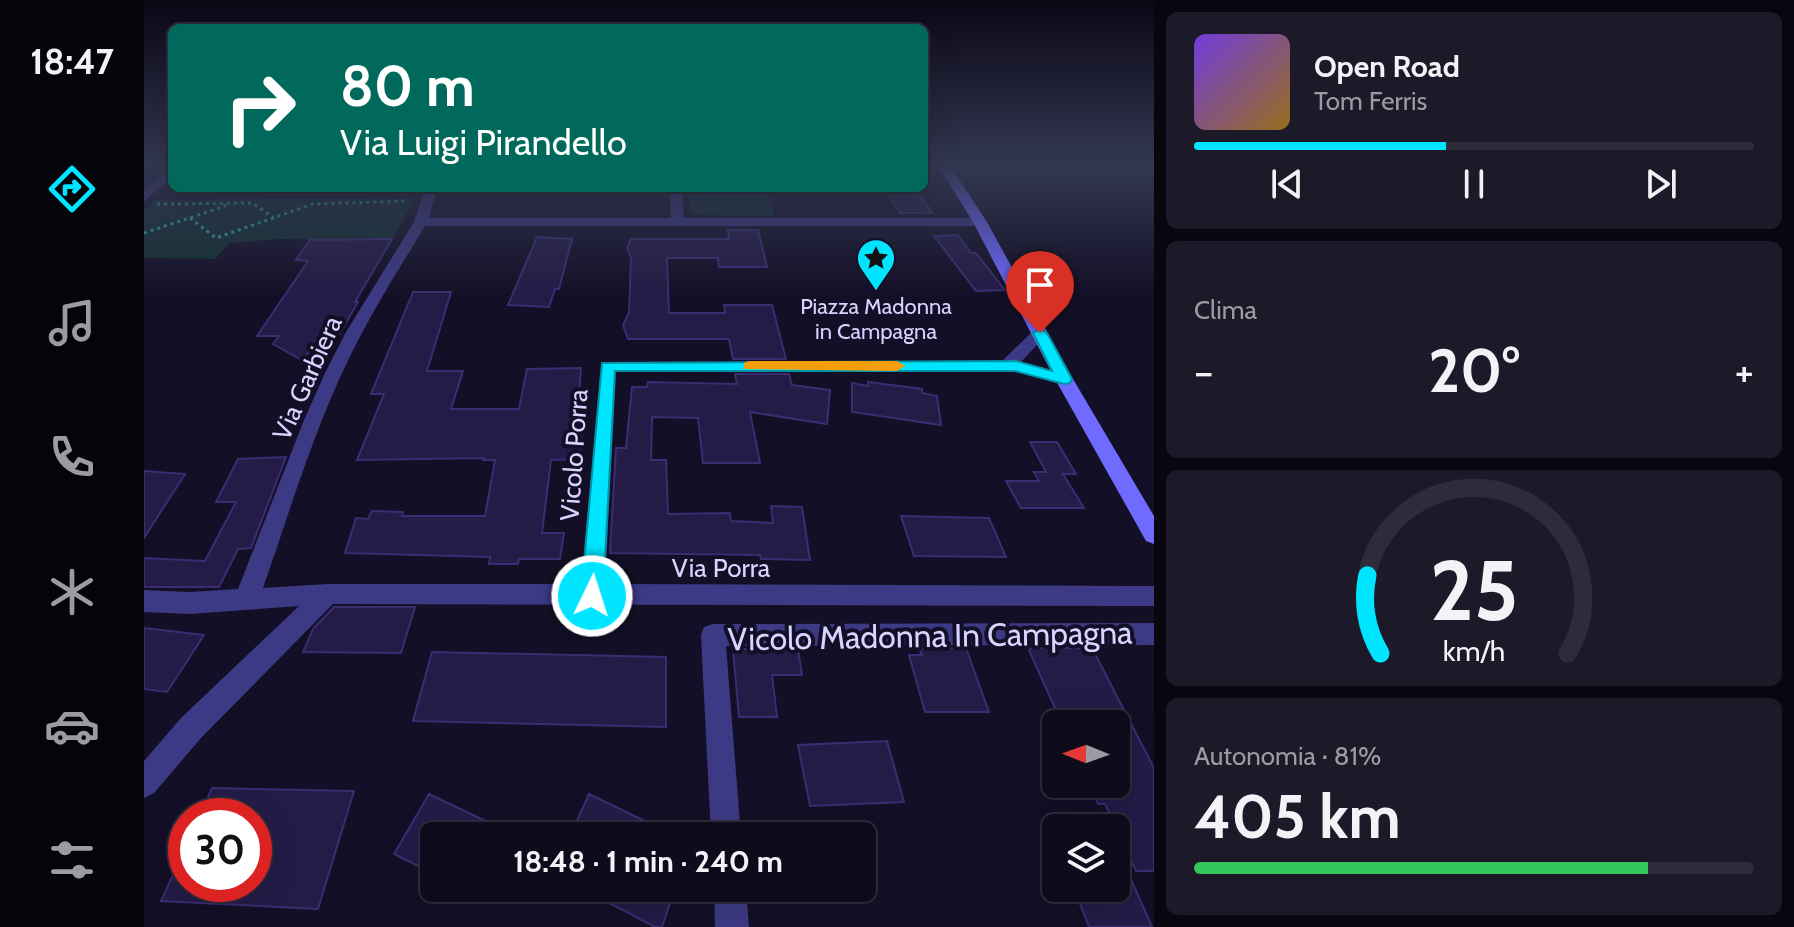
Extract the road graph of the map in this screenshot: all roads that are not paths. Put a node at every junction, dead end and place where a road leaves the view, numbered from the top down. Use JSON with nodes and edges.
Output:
{"nodes":[{"id":1,"x":424,"y":210,"type":"edge"},
{"id":2,"x":677,"y":210,"type":"edge"},
{"id":3,"x":973,"y":210,"type":"edge"},
{"id":4,"x":678,"y":221,"type":"junction"},
{"id":5,"x":421,"y":222,"type":"junction"},
{"id":6,"x":980,"y":222,"type":"junction"},
{"id":7,"x":1040,"y":333,"type":"junction"},
{"id":8,"x":1054,"y":360,"type":"junction"},
{"id":9,"x":1011,"y":366,"type":"junction"},
{"id":10,"x":1064,"y":379,"type":"junction"},
{"id":11,"x":1154,"y":535,"type":"edge"},
{"id":12,"x":328,"y":594,"type":"junction"},
{"id":13,"x":592,"y":596,"type":"junction"},
{"id":14,"x":1154,"y":596,"type":"edge"},
{"id":15,"x":247,"y":598,"type":"junction"},
{"id":16,"x":144,"y":601,"type":"edge"},
{"id":17,"x":1154,"y":634,"type":"edge"},
{"id":18,"x":144,"y":783,"type":"edge"},
{"id":19,"x":725,"y":822,"type":"edge"},
{"id":20,"x":731,"y":902,"type":"edge"},
{"id":21,"x":732,"y":927,"type":"edge"}],
"edges":[{"from":1,"to":5,"type":"street","name":"Via Garbiera"},
{"from":2,"to":4,"type":"street"},
{"from":3,"to":6,"type":"street"},
{"from":4,"to":5,"type":"street"},
{"from":4,"to":6,"type":"street"},
{"from":5,"to":15,"type":"street","name":"Via Garbiera"},
{"from":6,"to":7,"type":"street"},
{"from":7,"to":8,"type":"street"},
{"from":7,"to":9,"type":"street"},
{"from":8,"to":9,"type":"street"},
{"from":8,"to":10,"type":"street"},
{"from":9,"to":10,"type":"street"},
{"from":9,"to":13,"type":"street","name":"Vicolo Porra"},
{"from":10,"to":11,"type":"street"},
{"from":12,"to":13,"type":"street","name":"Via Porra"},
{"from":12,"to":15,"type":"street","name":"Via Porra"},
{"from":12,"to":18,"type":"street"},
{"from":13,"to":14,"type":"street","name":"Via Porra"},
{"from":15,"to":16,"type":"street","name":"Via Porra"},
{"from":17,"to":19,"type":"street","name":"Vicolo Madonna In Campagna"},
{"from":20,"to":21,"type":"street"}]}
